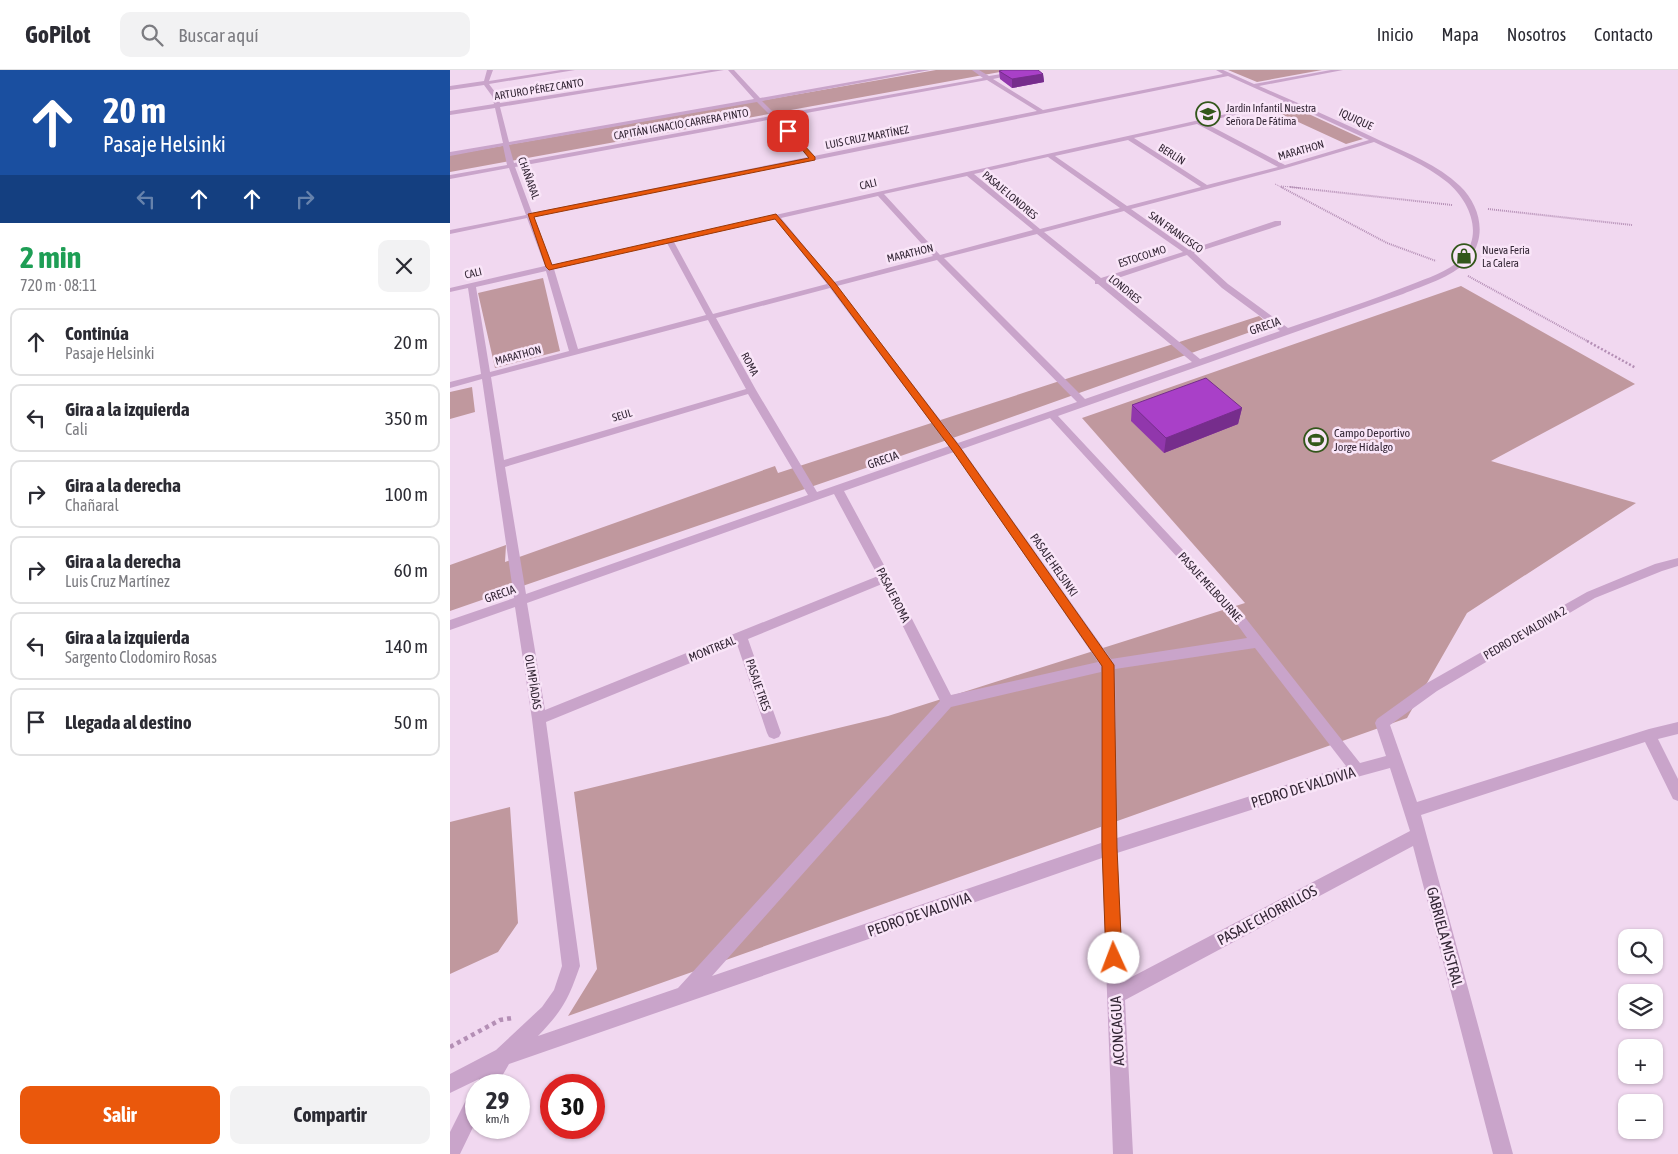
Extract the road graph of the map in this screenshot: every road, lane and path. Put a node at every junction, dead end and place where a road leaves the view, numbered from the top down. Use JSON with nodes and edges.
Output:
{"nodes":[{"id":1,"x":490,"y":70,"type":"edge"},
{"id":2,"x":572,"y":70,"type":"edge"},
{"id":3,"x":721,"y":70,"type":"edge"},
{"id":4,"x":731,"y":70,"type":"edge"},
{"id":5,"x":927,"y":70,"type":"edge"},
{"id":6,"x":975,"y":70,"type":"edge"},
{"id":7,"x":1033,"y":70,"type":"edge"},
{"id":8,"x":1220,"y":70,"type":"edge"},
{"id":9,"x":1340,"y":70,"type":"edge"},
{"id":10,"x":1229,"y":74,"type":"junction"},
{"id":11,"x":990,"y":78,"type":"junction"},
{"id":12,"x":486,"y":83,"type":"junction"},
{"id":13,"x":1255,"y":86,"type":"junction"},
{"id":14,"x":450,"y":88,"type":"edge"},
{"id":15,"x":758,"y":100,"type":"junction"},
{"id":16,"x":1291,"y":101,"type":"junction"},
{"id":17,"x":497,"y":106,"type":"junction"},
{"id":18,"x":1042,"y":112,"type":"junction"},
{"id":19,"x":450,"y":113,"type":"edge"},
{"id":20,"x":775,"y":118,"type":"junction"},
{"id":21,"x":1198,"y":122,"type":"junction"},
{"id":22,"x":1128,"y":137,"type":"junction"},
{"id":23,"x":1373,"y":139,"type":"junction"},
{"id":24,"x":505,"y":145,"type":"junction"},
{"id":25,"x":450,"y":154,"type":"edge"},
{"id":26,"x":1049,"y":155,"type":"junction"},
{"id":27,"x":813,"y":158,"type":"junction"},
{"id":28,"x":512,"y":166,"type":"junction"},
{"id":29,"x":1284,"y":167,"type":"junction"},
{"id":30,"x":968,"y":173,"type":"junction"},
{"id":31,"x":450,"y":177,"type":"edge"},
{"id":32,"x":1206,"y":187,"type":"junction"},
{"id":33,"x":879,"y":193,"type":"junction"},
{"id":34,"x":1123,"y":209,"type":"junction"},
{"id":35,"x":530,"y":216,"type":"junction"},
{"id":36,"x":776,"y":216,"type":"junction"},
{"id":37,"x":1278,"y":224,"type":"dead end"},
{"id":38,"x":450,"y":232,"type":"edge"},
{"id":39,"x":1039,"y":232,"type":"junction"},
{"id":40,"x":669,"y":240,"type":"junction"},
{"id":41,"x":1188,"y":252,"type":"junction"},
{"id":42,"x":938,"y":258,"type":"junction"},
{"id":43,"x":549,"y":267,"type":"junction"},
{"id":44,"x":1098,"y":282,"type":"junction"},
{"id":45,"x":472,"y":285,"type":"junction"},
{"id":46,"x":832,"y":285,"type":"junction"},
{"id":47,"x":450,"y":290,"type":"edge"},
{"id":48,"x":712,"y":316,"type":"junction"},
{"id":49,"x":1324,"y":319,"type":"joint"},
{"id":50,"x":1287,"y":332,"type":"junction"},
{"id":51,"x":574,"y":352,"type":"junction"},
{"id":52,"x":1199,"y":363,"type":"junction"},
{"id":53,"x":487,"y":375,"type":"junction"},
{"id":54,"x":450,"y":385,"type":"edge"},
{"id":55,"x":751,"y":390,"type":"junction"},
{"id":56,"x":1084,"y":403,"type":"junction"},
{"id":57,"x":1051,"y":414,"type":"junction"},
{"id":58,"x":956,"y":448,"type":"junction"},
{"id":59,"x":500,"y":465,"type":"junction"},
{"id":60,"x":837,"y":489,"type":"junction"},
{"id":61,"x":814,"y":497,"type":"junction"},
{"id":62,"x":1678,"y":562,"type":"edge"},
{"id":63,"x":885,"y":578,"type":"junction"},
{"id":64,"x":520,"y":600,"type":"junction"},
{"id":65,"x":450,"y":625,"type":"edge"},
{"id":66,"x":741,"y":637,"type":"junction"},
{"id":67,"x":1257,"y":642,"type":"junction"},
{"id":68,"x":1108,"y":665,"type":"junction"},
{"id":69,"x":948,"y":702,"type":"junction"},
{"id":70,"x":539,"y":719,"type":"junction"},
{"id":71,"x":1382,"y":723,"type":"joint"},
{"id":72,"x":1678,"y":728,"type":"edge"},
{"id":73,"x":774,"y":733,"type":"dead end"},
{"id":74,"x":1649,"y":735,"type":"junction"},
{"id":75,"x":1394,"y":760,"type":"junction"},
{"id":76,"x":1357,"y":770,"type":"junction"},
{"id":77,"x":1678,"y":794,"type":"edge"},
{"id":78,"x":1412,"y":811,"type":"junction"},
{"id":79,"x":1418,"y":835,"type":"junction"},
{"id":80,"x":1109,"y":848,"type":"junction"},
{"id":81,"x":684,"y":995,"type":"junction"},
{"id":82,"x":1116,"y":995,"type":"junction"},
{"id":83,"x":548,"y":1013,"type":"junction"},
{"id":84,"x":450,"y":1047,"type":"edge"},
{"id":85,"x":503,"y":1057,"type":"junction"},
{"id":86,"x":493,"y":1074,"type":"edge"},
{"id":87,"x":450,"y":1084,"type":"edge"},
{"id":88,"x":465,"y":1123,"type":"edge"},
{"id":89,"x":450,"y":1153,"type":"edge"},
{"id":90,"x":1123,"y":1154,"type":"edge"},
{"id":91,"x":1503,"y":1154,"type":"edge"}],
"edges":[{"from":1,"to":12,"type":"street"},
{"from":2,"to":12,"type":"street"},
{"from":3,"to":17,"type":"street","name":"ARTURO PÉREZ CANTO"},
{"from":4,"to":15,"type":"street"},
{"from":5,"to":15,"type":"street","name":"CAPITÁN IGNACIO CARRERA PINTO"},
{"from":6,"to":11,"type":"street"},
{"from":7,"to":11,"type":"street","name":"CAPITÁN IGNACIO CARRERA PINTO"},
{"from":8,"to":10,"type":"street","name":"IQUIQUE"},
{"from":9,"to":13,"type":"street"},
{"from":10,"to":13,"type":"street","name":"IQUIQUE"},
{"from":10,"to":18,"type":"street","name":"LUIS CRUZ MARTÍNEZ"},
{"from":11,"to":18,"type":"street"},
{"from":11,"to":20,"type":"street","name":"CAPITÁN IGNACIO CARRERA PINTO"},
{"from":12,"to":14,"type":"street"},
{"from":12,"to":17,"type":"street","name":"CHAÑARAL"},
{"from":13,"to":16,"type":"street","name":"IQUIQUE"},
{"from":15,"to":20,"type":"street"},
{"from":15,"to":24,"type":"street","name":"CAPITÁN IGNACIO CARRERA PINTO"},
{"from":16,"to":21,"type":"street","name":"CALI"},
{"from":16,"to":23,"type":"street","name":"IQUIQUE"},
{"from":17,"to":19,"type":"street","name":"ARTURO PÉREZ CANTO"},
{"from":17,"to":24,"type":"street","name":"CHAÑARAL"},
{"from":18,"to":27,"type":"street","name":"LUIS CRUZ MARTÍNEZ"},
{"from":20,"to":27,"type":"street"},
{"from":20,"to":28,"type":"street","name":"CAPITÁN IGNACIO CARRERA PINTO"},
{"from":21,"to":22,"type":"street","name":"CALI"},
{"from":21,"to":29,"type":"street"},
{"from":22,"to":26,"type":"street","name":"CALI"},
{"from":22,"to":32,"type":"street","name":"BERLÍN"},
{"from":23,"to":29,"type":"street","name":"MARATHON"},
{"from":23,"to":49,"type":"street","name":"IQUIQUE"},
{"from":24,"to":25,"type":"street","name":"CAPITÁN IGNACIO CARRERA PINTO"},
{"from":24,"to":28,"type":"street","name":"CHAÑARAL"},
{"from":26,"to":30,"type":"street","name":"CALI"},
{"from":26,"to":34,"type":"street","name":"SAN FRANCISCO"},
{"from":27,"to":35,"type":"street","name":"LUIS CRUZ MARTÍNEZ"},
{"from":28,"to":31,"type":"street","name":"CAPITÁN IGNACIO CARRERA PINTO"},
{"from":28,"to":35,"type":"street","name":"CHAÑARAL"},
{"from":29,"to":32,"type":"street","name":"MARATHON"},
{"from":30,"to":33,"type":"street","name":"CALI"},
{"from":30,"to":39,"type":"street","name":"PASAJE LONDRES"},
{"from":32,"to":34,"type":"street","name":"MARATHON"},
{"from":33,"to":36,"type":"street","name":"CALI"},
{"from":33,"to":42,"type":"street"},
{"from":34,"to":39,"type":"street","name":"MARATHON"},
{"from":34,"to":41,"type":"street","name":"SAN FRANCISCO"},
{"from":35,"to":38,"type":"street","name":"LUIS CRUZ MARTÍNEZ"},
{"from":35,"to":43,"type":"street","name":"CHAÑARAL"},
{"from":36,"to":40,"type":"street","name":"CALI"},
{"from":36,"to":46,"type":"street","name":"PASAJE HELSINKI"},
{"from":37,"to":41,"type":"street","name":"ESTOCOLMO"},
{"from":39,"to":42,"type":"street","name":"MARATHON"},
{"from":39,"to":44,"type":"street","name":"LONDRES"},
{"from":40,"to":43,"type":"street","name":"CALI"},
{"from":40,"to":48,"type":"street","name":"ROMA"},
{"from":41,"to":44,"type":"street","name":"ESTOCOLMO"},
{"from":41,"to":50,"type":"street","name":"SAN FRANCISCO"},
{"from":42,"to":46,"type":"street","name":"MARATHON"},
{"from":42,"to":56,"type":"street"},
{"from":43,"to":45,"type":"street","name":"CALI"},
{"from":43,"to":51,"type":"street","name":"CHAÑARAL"},
{"from":44,"to":52,"type":"street","name":"LONDRES"},
{"from":45,"to":47,"type":"street","name":"CALI"},
{"from":45,"to":53,"type":"street","name":"OLIMPÍADAS"},
{"from":46,"to":48,"type":"street","name":"MARATHON"},
{"from":46,"to":58,"type":"street","name":"PASAJE HELSINKI"},
{"from":48,"to":51,"type":"street","name":"MARATHON"},
{"from":48,"to":55,"type":"street","name":"ROMA"},
{"from":49,"to":50,"type":"street","name":"GRECIA"},
{"from":50,"to":52,"type":"street","name":"GRECIA"},
{"from":51,"to":53,"type":"street","name":"MARATHON"},
{"from":52,"to":56,"type":"street","name":"GRECIA"},
{"from":53,"to":54,"type":"street","name":"MARATHON"},
{"from":53,"to":59,"type":"street","name":"OLIMPÍADAS"},
{"from":55,"to":59,"type":"street","name":"SEUL"},
{"from":55,"to":61,"type":"street","name":"ROMA"},
{"from":56,"to":57,"type":"street","name":"GRECIA"},
{"from":57,"to":58,"type":"street","name":"GRECIA"},
{"from":57,"to":67,"type":"street","name":"PASAJE MELBOURNE"},
{"from":58,"to":60,"type":"street","name":"GRECIA"},
{"from":58,"to":68,"type":"street","name":"PASAJE HELSINKI"},
{"from":59,"to":64,"type":"street","name":"OLIMPÍADAS"},
{"from":60,"to":61,"type":"street","name":"GRECIA"},
{"from":60,"to":63,"type":"street","name":"PASAJE ROMA"},
{"from":61,"to":64,"type":"street","name":"GRECIA"},
{"from":62,"to":71,"type":"street","name":"PEDRO DE VALDIVIA 2"},
{"from":63,"to":66,"type":"street","name":"MONTREAL"},
{"from":63,"to":69,"type":"street","name":"PASAJE ROMA"},
{"from":64,"to":65,"type":"street","name":"GRECIA"},
{"from":64,"to":70,"type":"street","name":"OLIMPÍADAS"},
{"from":66,"to":70,"type":"street","name":"MONTREAL"},
{"from":66,"to":73,"type":"street","name":"PASAJE TRES"},
{"from":67,"to":68,"type":"street"},
{"from":67,"to":76,"type":"street","name":"PASAJE MELBOURNE"},
{"from":68,"to":69,"type":"street"},
{"from":68,"to":80,"type":"street"},
{"from":69,"to":81,"type":"street"},
{"from":70,"to":83,"type":"street","name":"OLIMPÍADAS"},
{"from":71,"to":75,"type":"street","name":"GABRIELA MISTRAL"},
{"from":72,"to":74,"type":"street"},
{"from":74,"to":77,"type":"street"},
{"from":74,"to":78,"type":"street"},
{"from":75,"to":76,"type":"street","name":"PEDRO DE VALDIVIA"},
{"from":75,"to":78,"type":"street","name":"GABRIELA MISTRAL"},
{"from":76,"to":80,"type":"street","name":"PEDRO DE VALDIVIA"},
{"from":78,"to":79,"type":"street","name":"GABRIELA MISTRAL"},
{"from":79,"to":82,"type":"street","name":"PASAJE CHORRILLOS"},
{"from":79,"to":91,"type":"street","name":"GABRIELA MISTRAL"},
{"from":80,"to":81,"type":"street","name":"PEDRO DE VALDIVIA"},
{"from":80,"to":82,"type":"street","name":"ACONCAGUA"},
{"from":81,"to":85,"type":"street","name":"PEDRO DE VALDIVIA"},
{"from":82,"to":90,"type":"street","name":"ACONCAGUA"},
{"from":83,"to":84,"type":"path"},
{"from":83,"to":85,"type":"street","name":"OLIMPÍADAS"},
{"from":85,"to":86,"type":"street"},
{"from":85,"to":87,"type":"street","name":"PEDRO DE VALDIVIA"},
{"from":88,"to":89,"type":"street"}]}
